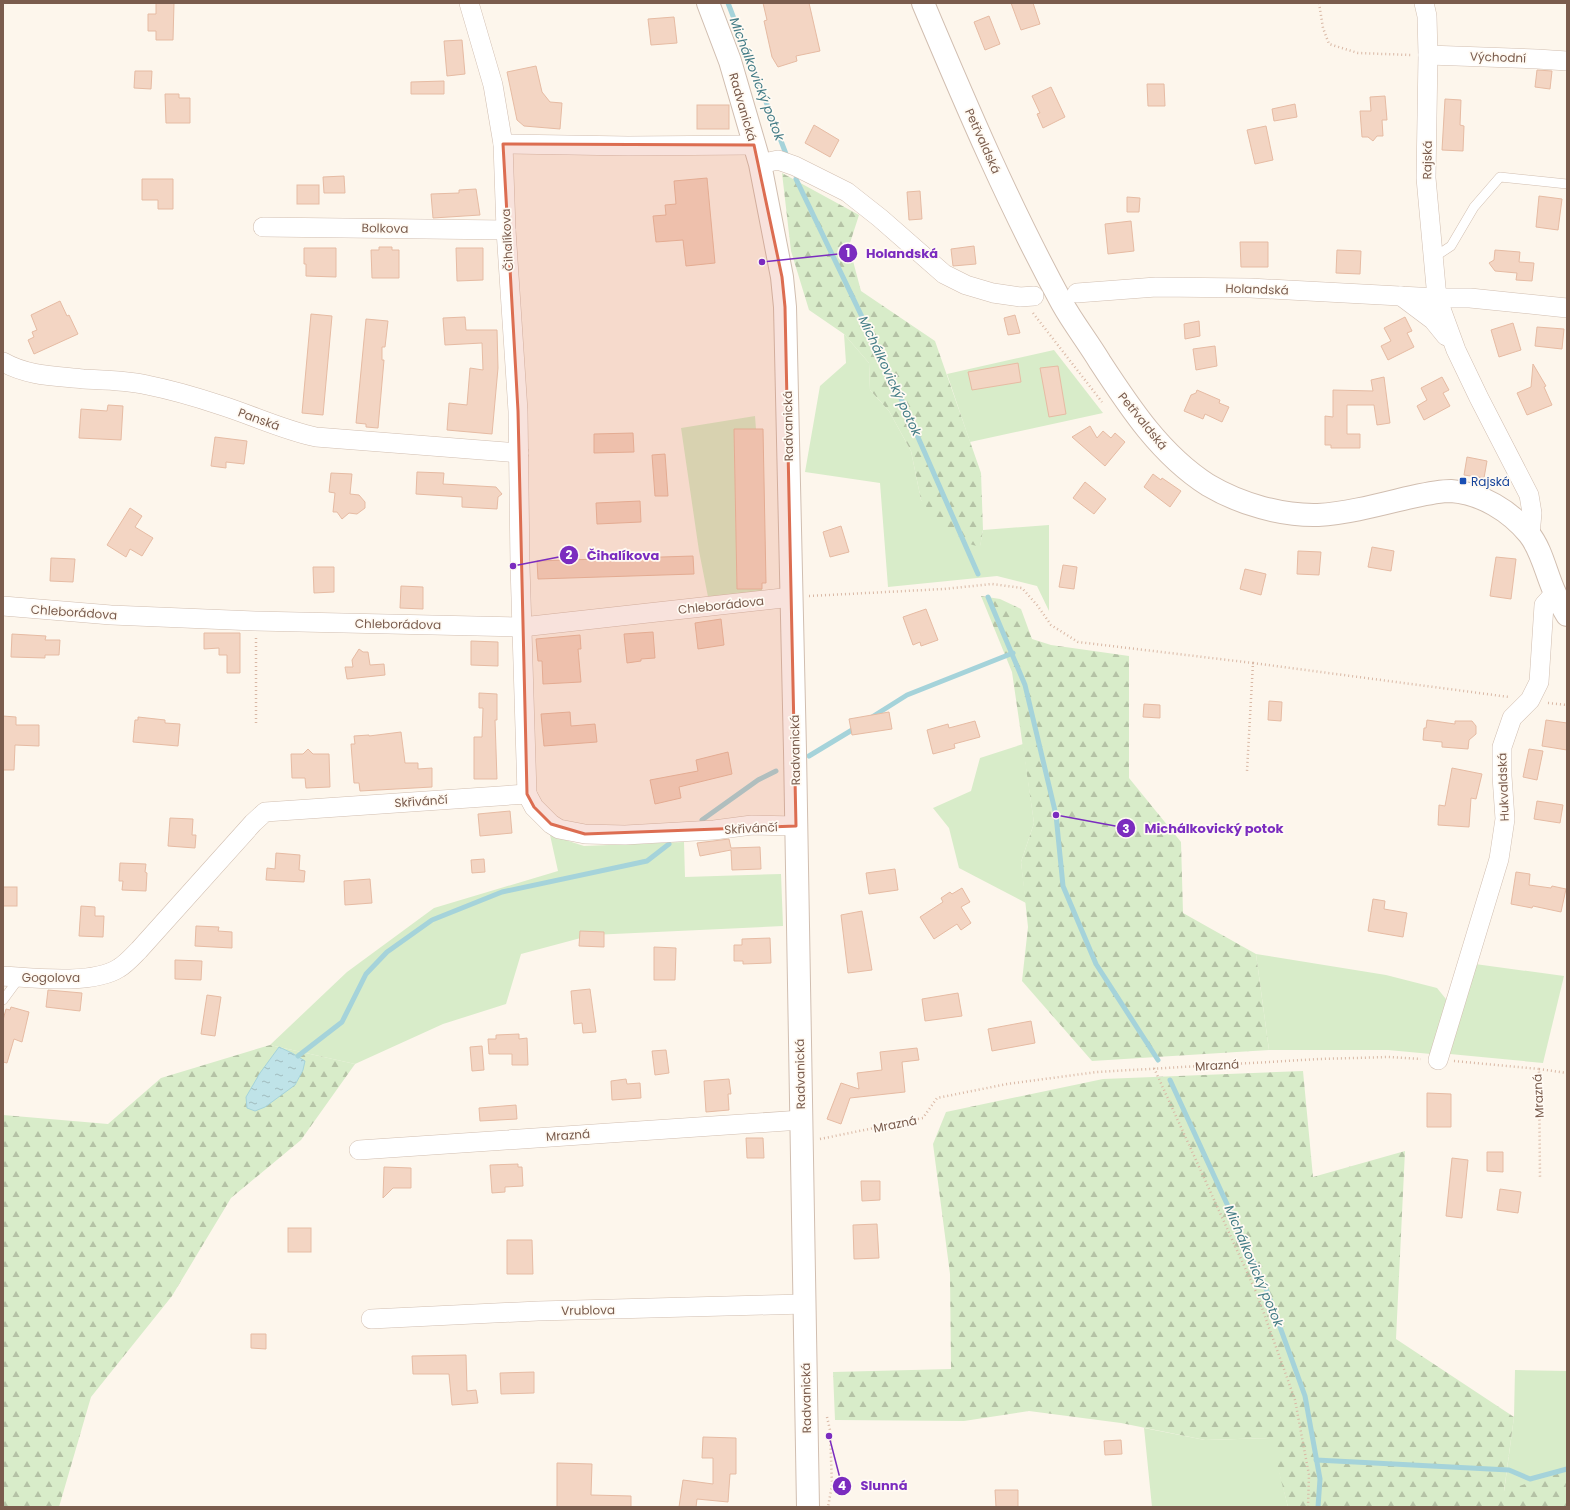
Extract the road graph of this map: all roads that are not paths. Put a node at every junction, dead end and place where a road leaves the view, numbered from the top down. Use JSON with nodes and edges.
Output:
{"nodes":[{"id":1,"x":469,"y":3,"type":"edge"},
{"id":2,"x":708,"y":3,"type":"edge"},
{"id":3,"x":923,"y":3,"type":"edge"},
{"id":4,"x":1424,"y":3,"type":"edge"},
{"id":5,"x":1428,"y":56,"type":"junction"},
{"id":6,"x":1567,"y":61,"type":"edge"},
{"id":7,"x":503,"y":144,"type":"junction"},
{"id":8,"x":757,"y":154,"type":"junction"},
{"id":9,"x":1567,"y":184,"type":"edge"},
{"id":10,"x":263,"y":227,"type":"dead end"},
{"id":11,"x":506,"y":230,"type":"junction"},
{"id":12,"x":1433,"y":258,"type":"junction"},
{"id":13,"x":1077,"y":293,"type":"dead end"},
{"id":14,"x":1034,"y":296,"type":"dead end"},
{"id":15,"x":1402,"y":296,"type":"junction"},
{"id":16,"x":1437,"y":298,"type":"junction"},
{"id":17,"x":1567,"y":308,"type":"edge"},
{"id":18,"x":1456,"y":350,"type":"junction"},
{"id":19,"x":3,"y":362,"type":"edge"},
{"id":20,"x":519,"y":453,"type":"junction"},
{"id":21,"x":1530,"y":535,"type":"junction"},
{"id":22,"x":1555,"y":593,"type":"junction"},
{"id":23,"x":792,"y":597,"type":"junction"},
{"id":24,"x":3,"y":606,"type":"edge"},
{"id":25,"x":1567,"y":615,"type":"edge"},
{"id":26,"x":522,"y":627,"type":"junction"},
{"id":27,"x":527,"y":794,"type":"junction"},
{"id":28,"x":796,"y":826,"type":"junction"},
{"id":29,"x":12,"y":976,"type":"edge"},
{"id":30,"x":98,"y":976,"type":"joint"},
{"id":31,"x":3,"y":1000,"type":"edge"},
{"id":32,"x":1438,"y":1060,"type":"road end"},
{"id":33,"x":801,"y":1120,"type":"junction"},
{"id":34,"x":359,"y":1150,"type":"dead end"},
{"id":35,"x":805,"y":1304,"type":"junction"},
{"id":36,"x":371,"y":1319,"type":"dead end"},
{"id":37,"x":808,"y":1507,"type":"edge"}],
"edges":[{"from":1,"to":7,"type":"street","name":"Čihalíkova"},
{"from":2,"to":8,"type":"street","name":"Radvanická"},
{"from":3,"to":21,"type":"street","name":"Petřvaldská"},
{"from":4,"to":5,"type":"street","name":"Rajská"},
{"from":5,"to":6,"type":"street","name":"Východní"},
{"from":5,"to":12,"type":"street","name":"Rajská"},
{"from":7,"to":8,"type":"street"},
{"from":7,"to":11,"type":"street","name":"Čihalíkova"},
{"from":8,"to":14,"type":"street"},
{"from":8,"to":23,"type":"street","name":"Radvanická"},
{"from":9,"to":12,"type":"lane"},
{"from":10,"to":11,"type":"street","name":"Bolkova"},
{"from":11,"to":20,"type":"street","name":"Čihalíkova"},
{"from":12,"to":16,"type":"street","name":"Rajská"},
{"from":13,"to":15,"type":"street","name":"Holandská"},
{"from":15,"to":16,"type":"street","name":"Holandská"},
{"from":15,"to":18,"type":"street"},
{"from":16,"to":17,"type":"street","name":"Holandská"},
{"from":16,"to":18,"type":"street","name":"Rajská"},
{"from":18,"to":21,"type":"street","name":"Rajská"},
{"from":19,"to":20,"type":"street","name":"Panská"},
{"from":20,"to":26,"type":"street","name":"Čihalíkova"},
{"from":21,"to":22,"type":"street","name":"Petřvaldská"},
{"from":22,"to":25,"type":"street","name":"Petřvaldská"},
{"from":22,"to":32,"type":"street","name":"Hukvaldská"},
{"from":23,"to":26,"type":"street","name":"Chleborádova"},
{"from":23,"to":28,"type":"street","name":"Radvanická"},
{"from":24,"to":26,"type":"street","name":"Chleborádova"},
{"from":26,"to":27,"type":"street","name":"Čihalíkova"},
{"from":27,"to":28,"type":"street","name":"Skřivánčí"},
{"from":27,"to":30,"type":"street","name":"Skřivánčí"},
{"from":28,"to":33,"type":"street","name":"Radvanická"},
{"from":29,"to":30,"type":"street","name":"Gogolova"},
{"from":29,"to":31,"type":"lane"},
{"from":33,"to":34,"type":"street","name":"Mrazná"},
{"from":33,"to":35,"type":"street","name":"Radvanická"},
{"from":35,"to":36,"type":"street","name":"Vrublova"},
{"from":35,"to":37,"type":"street","name":"Radvanická"}]}
